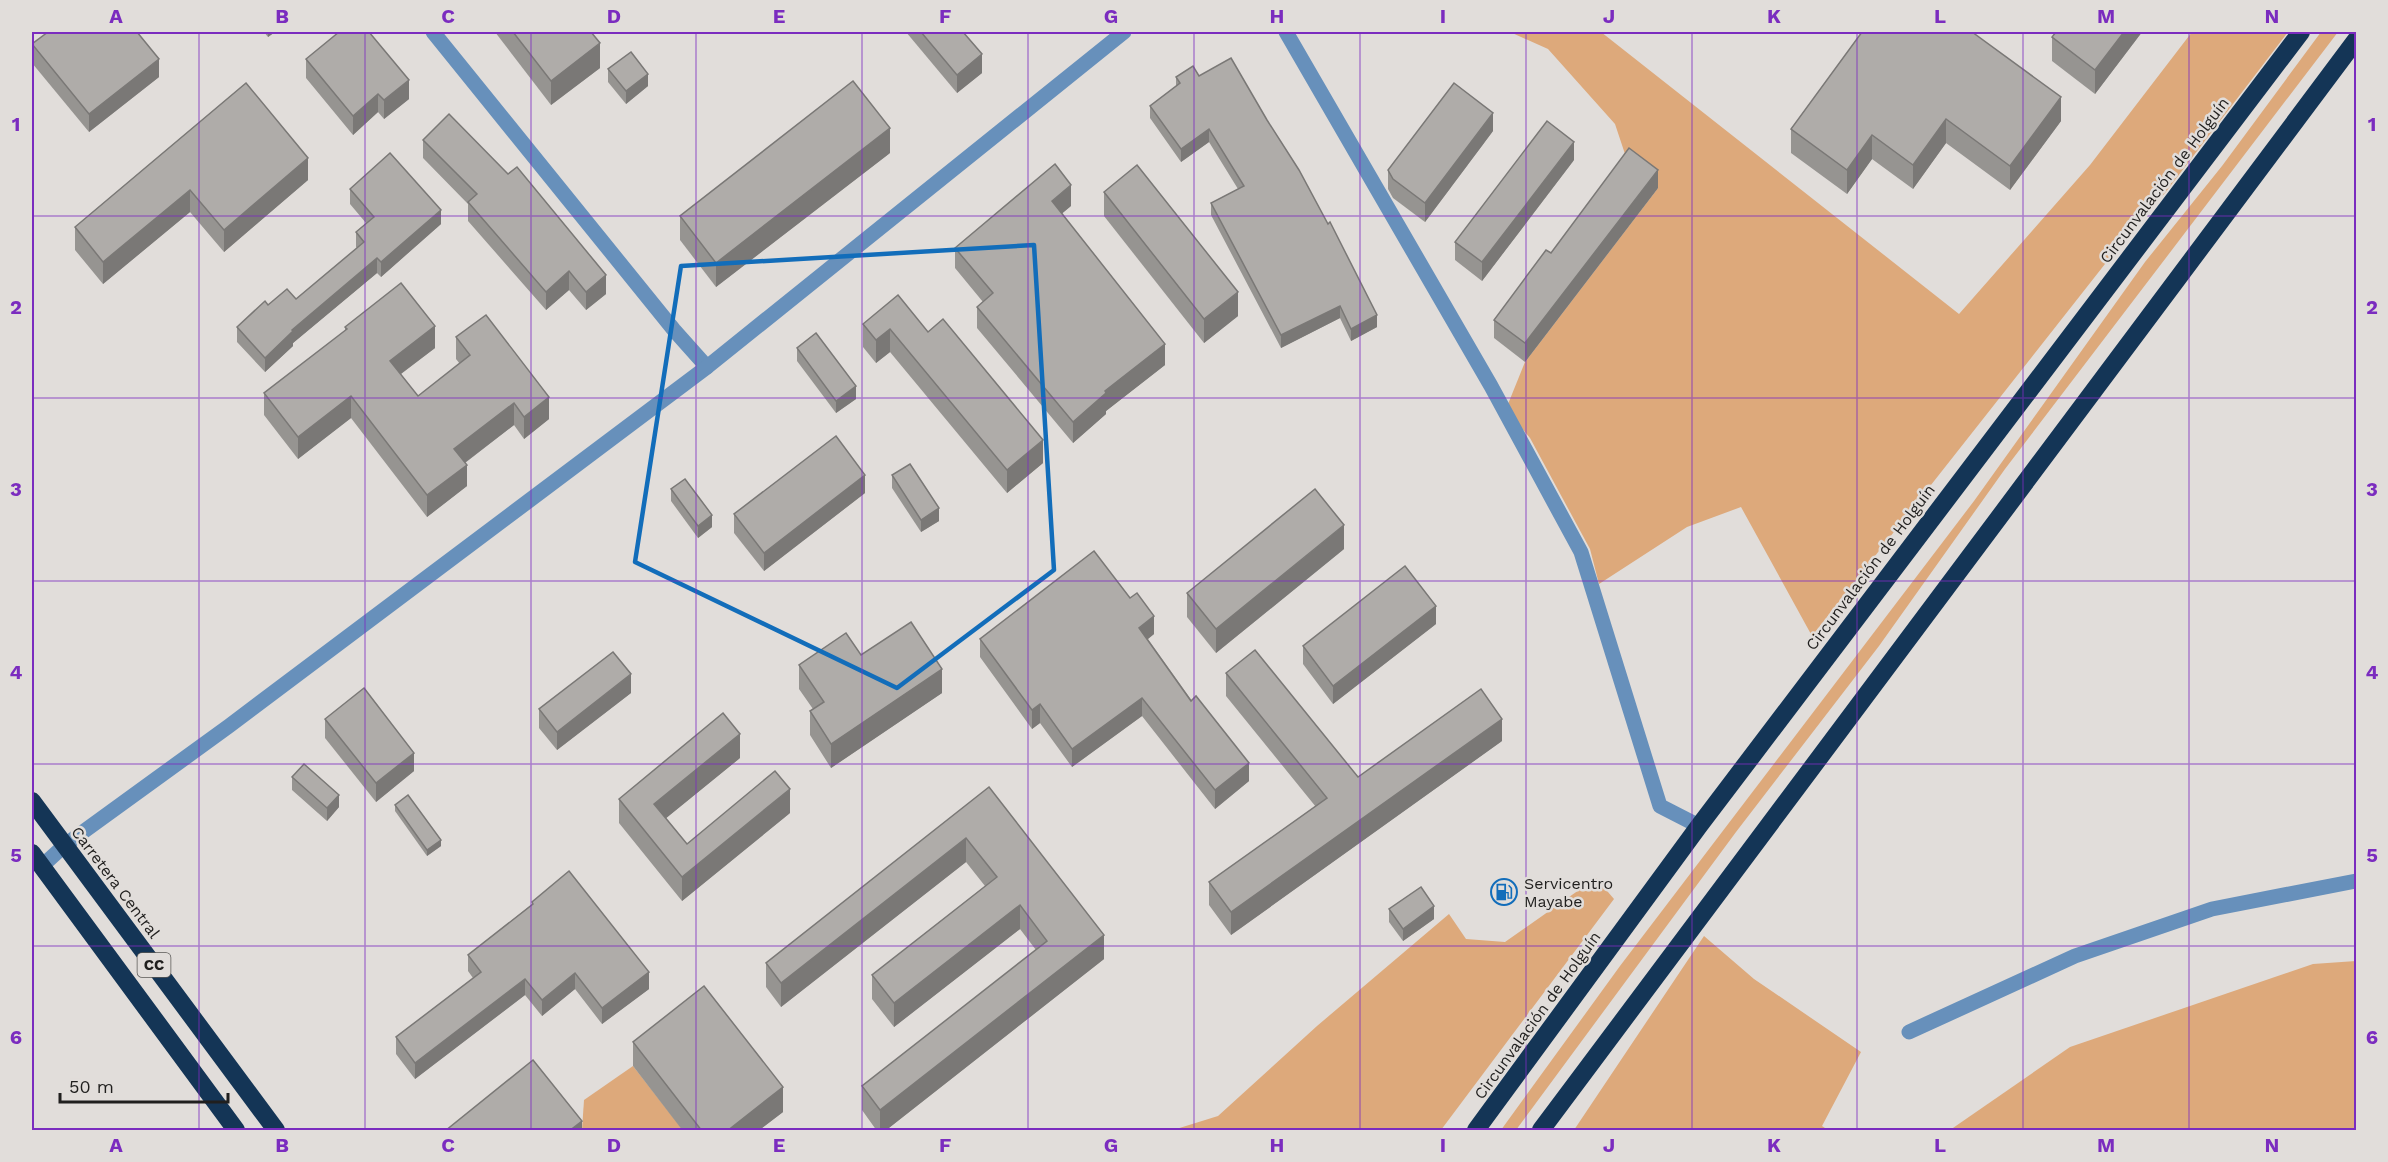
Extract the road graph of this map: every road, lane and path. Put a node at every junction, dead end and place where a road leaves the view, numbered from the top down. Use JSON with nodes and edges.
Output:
{"nodes":[{"id":1,"x":434,"y":32,"type":"edge"},
{"id":2,"x":1124,"y":32,"type":"edge"},
{"id":3,"x":1286,"y":32,"type":"edge"},
{"id":4,"x":2301,"y":32,"type":"edge"},
{"id":5,"x":2356,"y":40,"type":"edge"},
{"id":6,"x":707,"y":367,"type":"junction"},
{"id":7,"x":32,"y":801,"type":"edge"},
{"id":8,"x":1699,"y":826,"type":"junction"},
{"id":9,"x":66,"y":845,"type":"junction"},
{"id":10,"x":34,"y":857,"type":"edge"},
{"id":11,"x":2356,"y":881,"type":"edge"},
{"id":12,"x":1909,"y":1032,"type":"dead end"},
{"id":13,"x":236,"y":1131,"type":"edge"},
{"id":14,"x":276,"y":1131,"type":"edge"},
{"id":15,"x":1476,"y":1131,"type":"edge"},
{"id":16,"x":1541,"y":1131,"type":"edge"}],
"edges":[{"from":1,"to":6,"type":"street"},
{"from":2,"to":6,"type":"street"},
{"from":3,"to":8,"type":"street"},
{"from":4,"to":8,"type":"highway","name":"Circunvalación de Holguín"},
{"from":5,"to":16,"type":"highway"},
{"from":6,"to":9,"type":"street"},
{"from":7,"to":9,"type":"highway","name":"Carretera Central","number":"CC"},
{"from":8,"to":15,"type":"highway","name":"Circunvalación de Holguín"},
{"from":9,"to":10,"type":"street"},
{"from":9,"to":14,"type":"highway","name":"Carretera Central","number":"CC"},
{"from":10,"to":13,"type":"highway","number":"CC"},
{"from":11,"to":12,"type":"street"}]}
